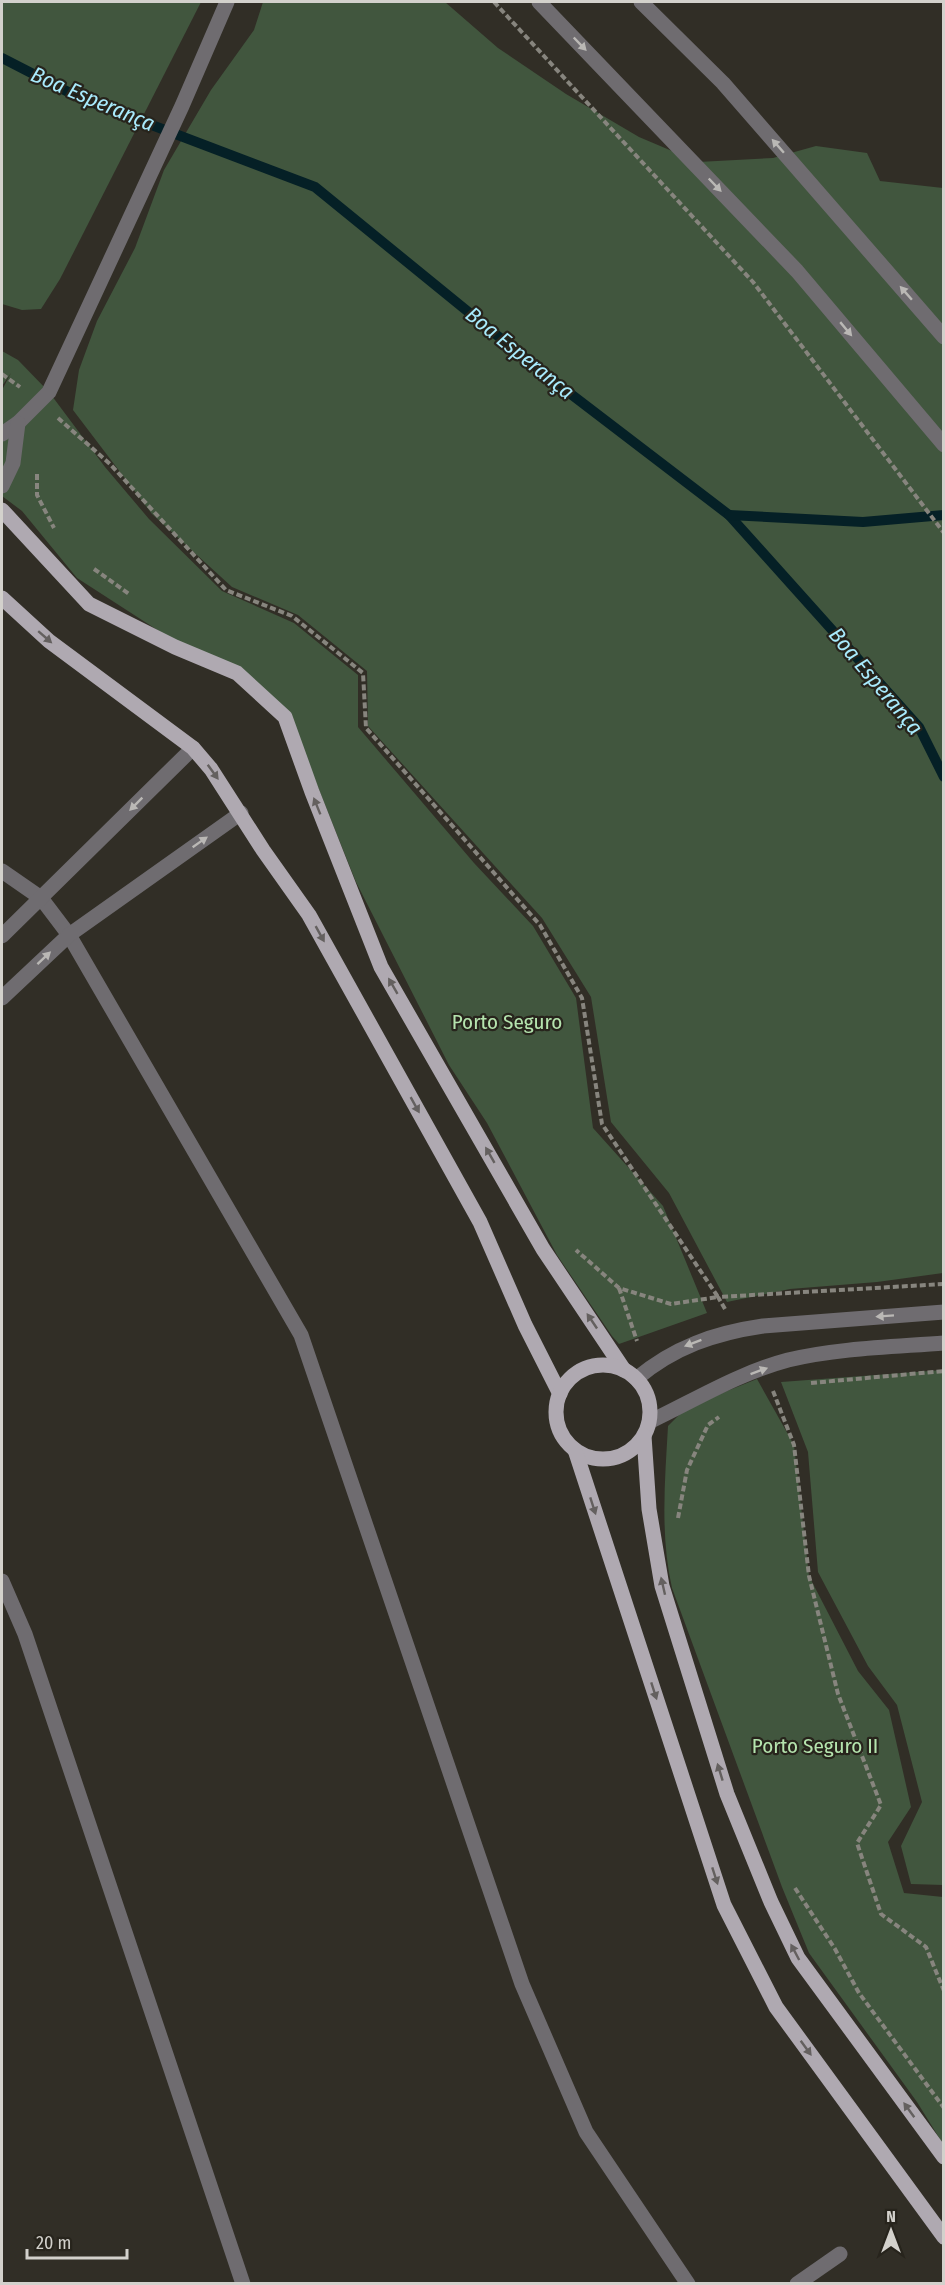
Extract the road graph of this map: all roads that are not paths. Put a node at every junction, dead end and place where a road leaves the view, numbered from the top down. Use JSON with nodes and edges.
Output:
{"nodes":[{"id":1,"x":227,"y":2,"type":"edge"},
{"id":2,"x":539,"y":2,"type":"edge"},
{"id":3,"x":641,"y":2,"type":"edge"},
{"id":4,"x":944,"y":337,"type":"edge"},
{"id":5,"x":18,"y":423,"type":"junction"},
{"id":6,"x":2,"y":434,"type":"edge"},
{"id":7,"x":944,"y":445,"type":"edge"},
{"id":8,"x":2,"y":486,"type":"edge"},
{"id":9,"x":2,"y":510,"type":"edge"},
{"id":10,"x":2,"y":598,"type":"edge"},
{"id":11,"x":193,"y":748,"type":"junction"},
{"id":12,"x":241,"y":813,"type":"junction"},
{"id":13,"x":2,"y":871,"type":"edge"},
{"id":14,"x":42,"y":898,"type":"junction"},
{"id":15,"x":69,"y":935,"type":"junction"},
{"id":16,"x":2,"y":936,"type":"edge"},
{"id":17,"x":2,"y":998,"type":"edge"},
{"id":18,"x":944,"y":1312,"type":"edge"},
{"id":19,"x":944,"y":1343,"type":"edge"},
{"id":20,"x":636,"y":1373,"type":"junction"},
{"id":21,"x":560,"y":1394,"type":"junction"},
{"id":22,"x":647,"y":1429,"type":"junction"},
{"id":23,"x":575,"y":1450,"type":"junction"},
{"id":24,"x":2,"y":1581,"type":"edge"},
{"id":25,"x":944,"y":2157,"type":"edge"},
{"id":26,"x":944,"y":2237,"type":"edge"},
{"id":27,"x":840,"y":2254,"type":"dead end"},
{"id":28,"x":243,"y":2283,"type":"edge"},
{"id":29,"x":688,"y":2283,"type":"edge"},
{"id":30,"x":797,"y":2283,"type":"edge"}],
"edges":[{"from":1,"to":5,"type":"street"},
{"from":2,"to":7,"type":"street","one_way":true},
{"from":4,"to":3,"type":"street","one_way":true},
{"from":5,"to":6,"type":"street"},
{"from":5,"to":8,"type":"street"},
{"from":20,"to":9,"type":"main road","one_way":true},
{"from":10,"to":11,"type":"main road","one_way":true},
{"from":11,"to":12,"type":"main road","one_way":true},
{"from":11,"to":14,"type":"street","one_way":true},
{"from":15,"to":12,"type":"street","one_way":true},
{"from":12,"to":21,"type":"main road","one_way":true},
{"from":13,"to":14,"type":"street"},
{"from":14,"to":15,"type":"street"},
{"from":14,"to":16,"type":"street"},
{"from":17,"to":15,"type":"street","one_way":true},
{"from":15,"to":29,"type":"street"},
{"from":18,"to":20,"type":"street","one_way":true},
{"from":22,"to":19,"type":"street","one_way":true},
{"from":20,"to":21,"type":"main road"},
{"from":20,"to":22,"type":"main road"},
{"from":21,"to":23,"type":"main road"},
{"from":22,"to":23,"type":"main road"},
{"from":25,"to":22,"type":"main road","one_way":true},
{"from":23,"to":26,"type":"main road","one_way":true},
{"from":24,"to":28,"type":"street"},
{"from":27,"to":30,"type":"street"}]}
